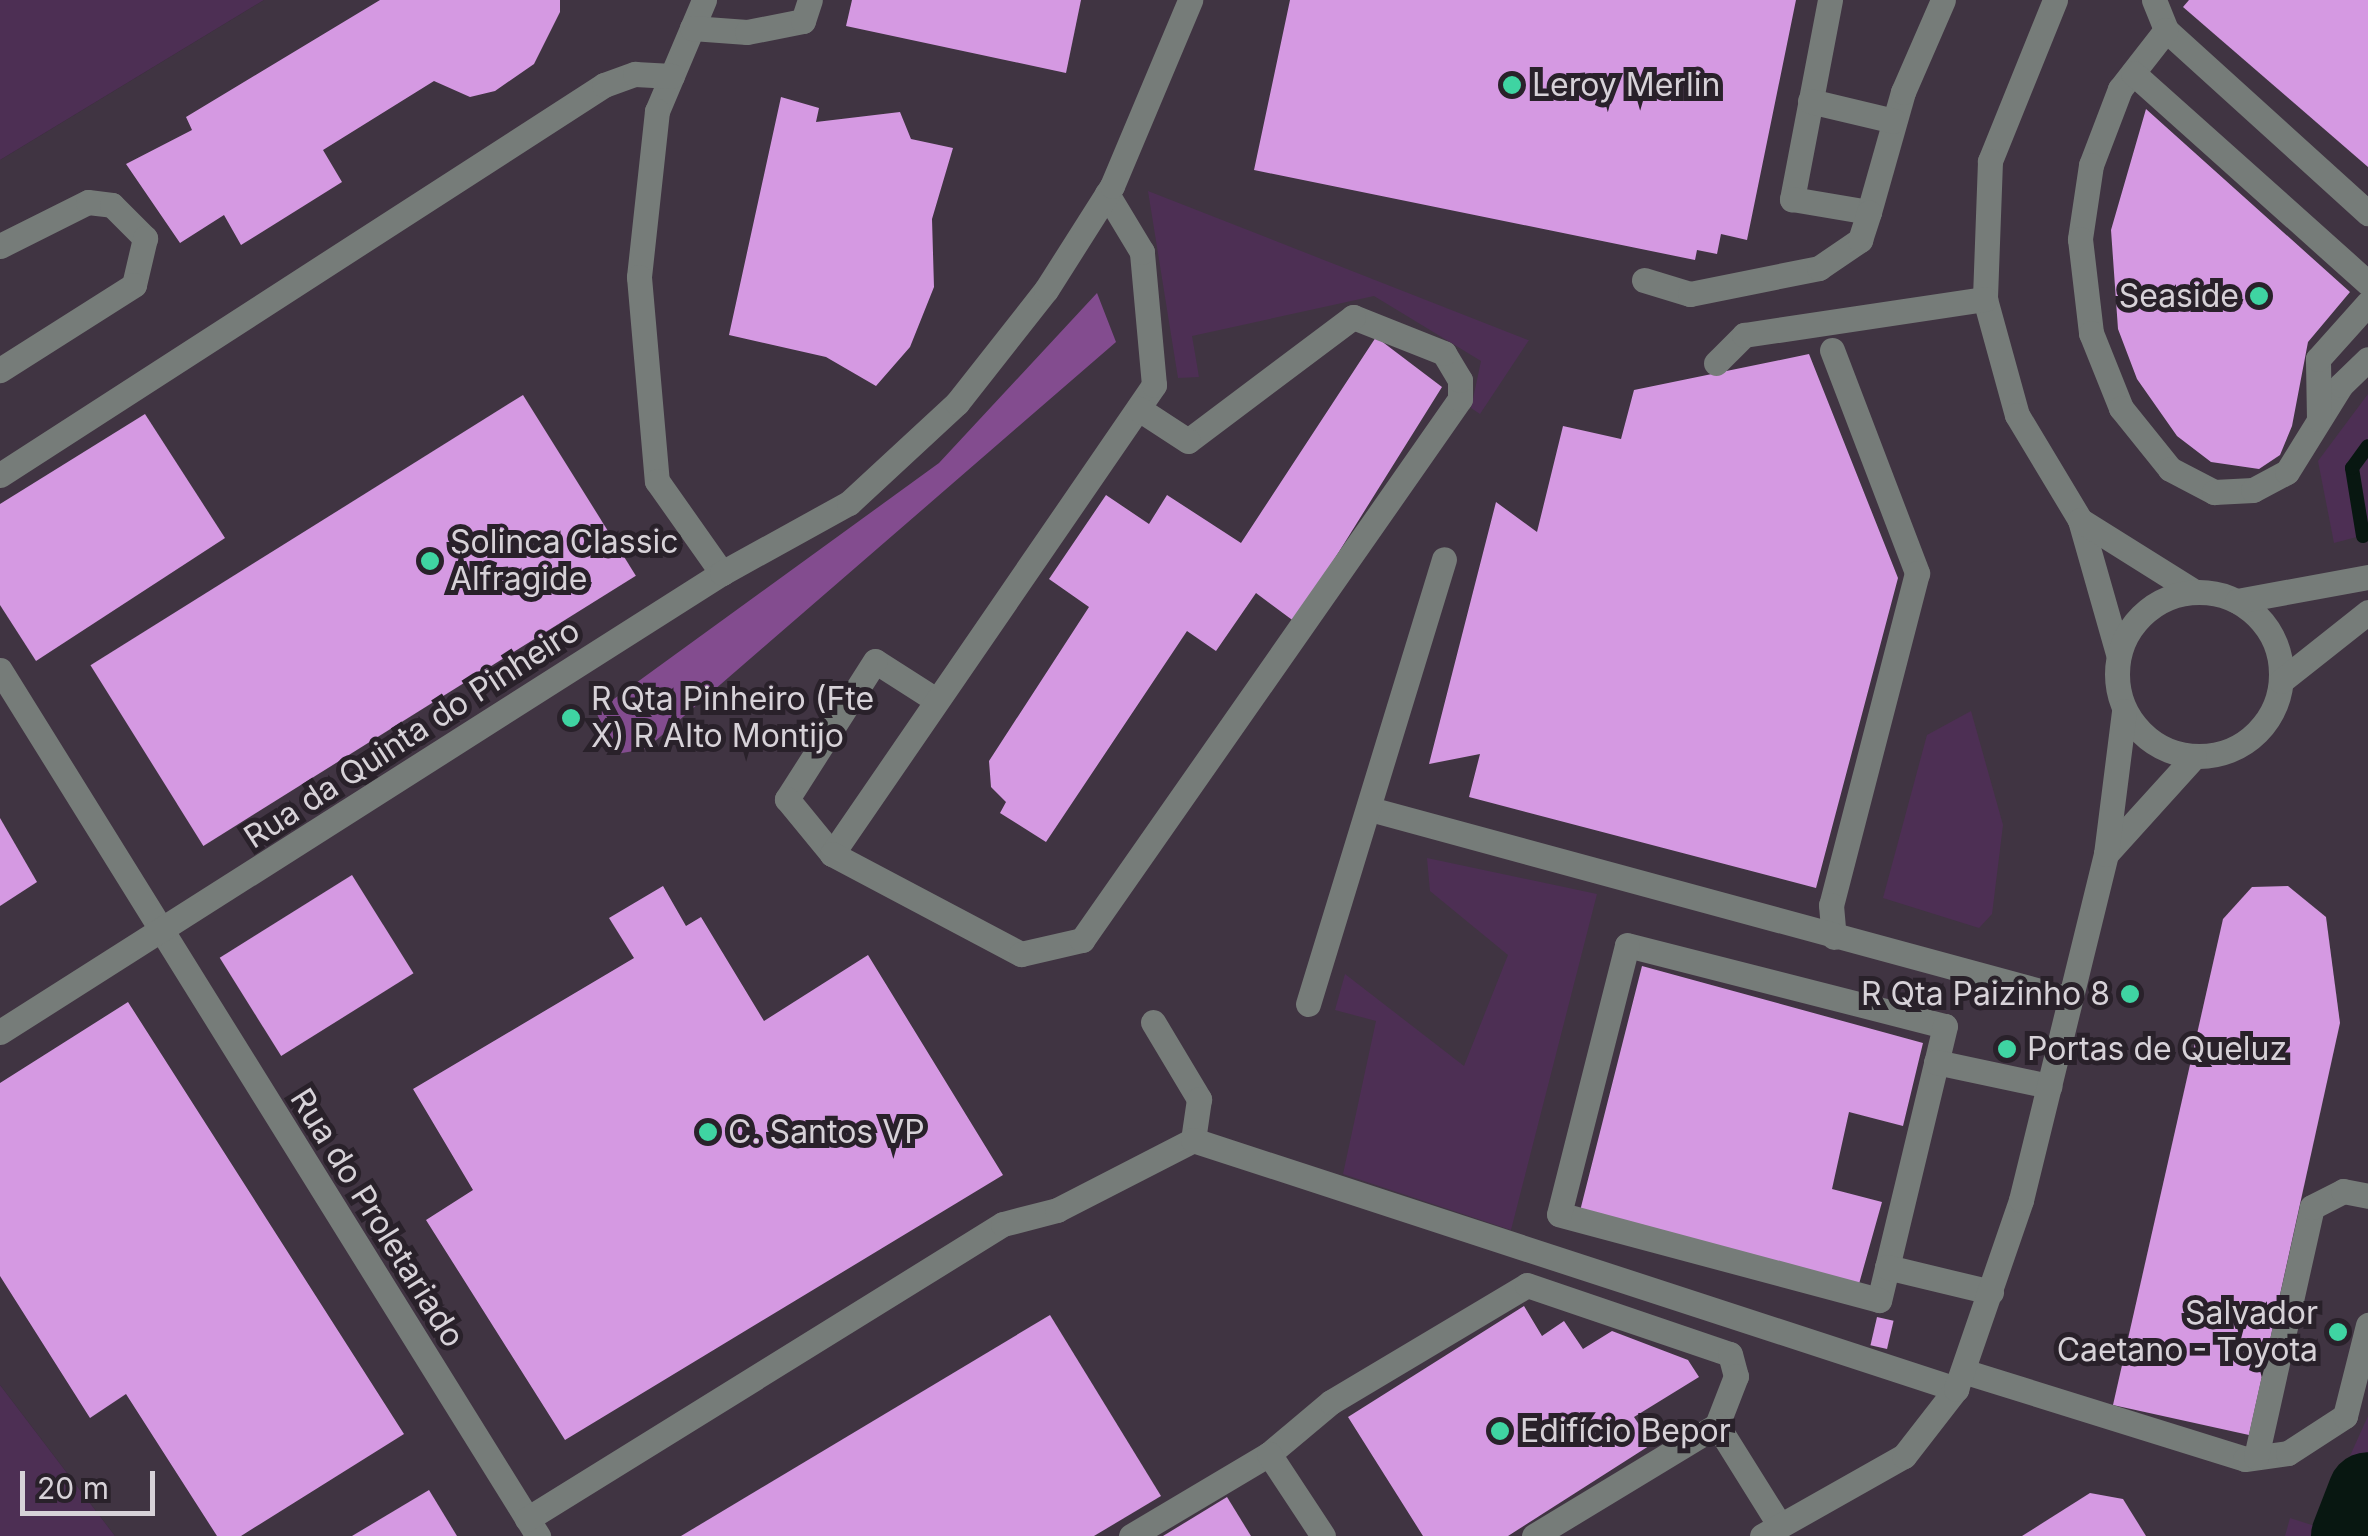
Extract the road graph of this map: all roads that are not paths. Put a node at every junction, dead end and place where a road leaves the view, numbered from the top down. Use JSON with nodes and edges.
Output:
{"nodes":[{"id":1,"x":704,"y":0,"type":"edge"},
{"id":2,"x":810,"y":0,"type":"edge"},
{"id":3,"x":1190,"y":0,"type":"edge"},
{"id":4,"x":1830,"y":0,"type":"edge"},
{"id":5,"x":1943,"y":0,"type":"edge"},
{"id":6,"x":2055,"y":0,"type":"edge"},
{"id":7,"x":2154,"y":0,"type":"edge"},
{"id":8,"x":692,"y":28,"type":"junction"},
{"id":9,"x":2166,"y":30,"type":"junction"},
{"id":10,"x":2133,"y":73,"type":"junction"},
{"id":11,"x":672,"y":76,"type":"junction"},
{"id":12,"x":1810,"y":101,"type":"junction"},
{"id":13,"x":1894,"y":121,"type":"junction"},
{"id":14,"x":1107,"y":194,"type":"junction"},
{"id":15,"x":1869,"y":212,"type":"junction"},
{"id":16,"x":2368,"y":212,"type":"edge"},
{"id":17,"x":0,"y":246,"type":"edge"},
{"id":18,"x":1644,"y":280,"type":"dead end"},
{"id":19,"x":2368,"y":283,"type":"edge"},
{"id":20,"x":1985,"y":299,"type":"junction"},
{"id":21,"x":2368,"y":303,"type":"edge"},
{"id":22,"x":1832,"y":350,"type":"dead end"},
{"id":23,"x":2368,"y":360,"type":"edge"},
{"id":24,"x":1716,"y":363,"type":"dead end"},
{"id":25,"x":0,"y":370,"type":"edge"},
{"id":26,"x":1139,"y":409,"type":"junction"},
{"id":27,"x":2319,"y":419,"type":"junction"},
{"id":28,"x":0,"y":474,"type":"edge"},
{"id":29,"x":2080,"y":520,"type":"junction"},
{"id":30,"x":1444,"y":559,"type":"dead end"},
{"id":31,"x":722,"y":574,"type":"junction"},
{"id":32,"x":2368,"y":577,"type":"edge"},
{"id":33,"x":2193,"y":592,"type":"junction"},
{"id":34,"x":2237,"y":601,"type":"junction"},
{"id":35,"x":2368,"y":612,"type":"edge"},
{"id":36,"x":2118,"y":653,"type":"junction"},
{"id":37,"x":0,"y":670,"type":"edge"},
{"id":38,"x":2281,"y":681,"type":"junction"},
{"id":39,"x":936,"y":700,"type":"junction"},
{"id":40,"x":2124,"y":711,"type":"junction"},
{"id":41,"x":2194,"y":757,"type":"junction"},
{"id":42,"x":1370,"y":809,"type":"junction"},
{"id":43,"x":832,"y":854,"type":"junction"},
{"id":44,"x":2106,"y":854,"type":"junction"},
{"id":45,"x":161,"y":935,"type":"junction"},
{"id":46,"x":1834,"y":937,"type":"junction"},
{"id":47,"x":2070,"y":999,"type":"junction"},
{"id":48,"x":1308,"y":1004,"type":"dead end"},
{"id":49,"x":1153,"y":1022,"type":"dead end"},
{"id":50,"x":0,"y":1032,"type":"edge"},
{"id":51,"x":1936,"y":1062,"type":"junction"},
{"id":52,"x":2049,"y":1086,"type":"junction"},
{"id":53,"x":1193,"y":1140,"type":"junction"},
{"id":54,"x":2368,"y":1196,"type":"edge"},
{"id":55,"x":1887,"y":1266,"type":"junction"},
{"id":56,"x":1991,"y":1292,"type":"junction"},
{"id":57,"x":2368,"y":1325,"type":"edge"},
{"id":58,"x":1959,"y":1380,"type":"junction"},
{"id":59,"x":1717,"y":1425,"type":"junction"},
{"id":60,"x":1268,"y":1454,"type":"junction"},
{"id":61,"x":2256,"y":1457,"type":"junction"},
{"id":62,"x":532,"y":1527,"type":"edge"},
{"id":63,"x":1771,"y":1531,"type":"edge"},
{"id":64,"x":1131,"y":1536,"type":"edge"},
{"id":65,"x":1323,"y":1536,"type":"edge"},
{"id":66,"x":1534,"y":1536,"type":"edge"}],
"edges":[{"from":1,"to":8,"type":"street"},
{"from":2,"to":8,"type":"street"},
{"from":3,"to":14,"type":"street","name":"Rua da Quinta do Pinheiro"},
{"from":4,"to":12,"type":"street"},
{"from":5,"to":13,"type":"street"},
{"from":6,"to":20,"type":"street"},
{"from":7,"to":9,"type":"street"},
{"from":8,"to":11,"type":"street"},
{"from":9,"to":10,"type":"street"},
{"from":9,"to":16,"type":"street"},
{"from":10,"to":19,"type":"street"},
{"from":10,"to":27,"type":"street"},
{"from":11,"to":28,"type":"street"},
{"from":11,"to":31,"type":"street"},
{"from":12,"to":13,"type":"street"},
{"from":12,"to":15,"type":"street"},
{"from":13,"to":15,"type":"street"},
{"from":14,"to":26,"type":"street"},
{"from":14,"to":31,"type":"street","name":"Rua da Quinta do Pinheiro"},
{"from":15,"to":18,"type":"street"},
{"from":17,"to":25,"type":"street"},
{"from":20,"to":24,"type":"street"},
{"from":20,"to":29,"type":"street"},
{"from":21,"to":27,"type":"street"},
{"from":22,"to":46,"type":"street"},
{"from":23,"to":27,"type":"street"},
{"from":26,"to":39,"type":"street"},
{"from":26,"to":43,"type":"street"},
{"from":29,"to":33,"type":"street"},
{"from":29,"to":36,"type":"street"},
{"from":30,"to":42,"type":"street"},
{"from":31,"to":45,"type":"street","name":"Rua da Quinta do Pinheiro"},
{"from":32,"to":34,"type":"street"},
{"from":33,"to":34,"type":"street"},
{"from":33,"to":36,"type":"street"},
{"from":34,"to":38,"type":"street"},
{"from":35,"to":38,"type":"street"},
{"from":36,"to":40,"type":"street"},
{"from":37,"to":45,"type":"street","name":"Rua do Proletariado"},
{"from":38,"to":41,"type":"street"},
{"from":39,"to":43,"type":"street"},
{"from":39,"to":43,"type":"street"},
{"from":40,"to":41,"type":"street"},
{"from":40,"to":44,"type":"street"},
{"from":41,"to":44,"type":"street"},
{"from":42,"to":46,"type":"street"},
{"from":42,"to":48,"type":"street"},
{"from":44,"to":47,"type":"street"},
{"from":45,"to":50,"type":"street","name":"Rua da Quinta do Pinheiro"},
{"from":45,"to":62,"type":"street","name":"Rua do Proletariado"},
{"from":46,"to":47,"type":"street"},
{"from":47,"to":52,"type":"street"},
{"from":49,"to":53,"type":"street"},
{"from":51,"to":52,"type":"street"},
{"from":51,"to":55,"type":"street"},
{"from":51,"to":55,"type":"street"},
{"from":52,"to":56,"type":"street"},
{"from":53,"to":58,"type":"street"},
{"from":53,"to":62,"type":"street"},
{"from":54,"to":61,"type":"street"},
{"from":55,"to":56,"type":"street"},
{"from":56,"to":58,"type":"street"},
{"from":57,"to":61,"type":"street"},
{"from":58,"to":61,"type":"street"},
{"from":58,"to":63,"type":"street"},
{"from":59,"to":60,"type":"street"},
{"from":59,"to":63,"type":"street"},
{"from":59,"to":66,"type":"street"},
{"from":60,"to":64,"type":"street"},
{"from":60,"to":65,"type":"street"}]}
